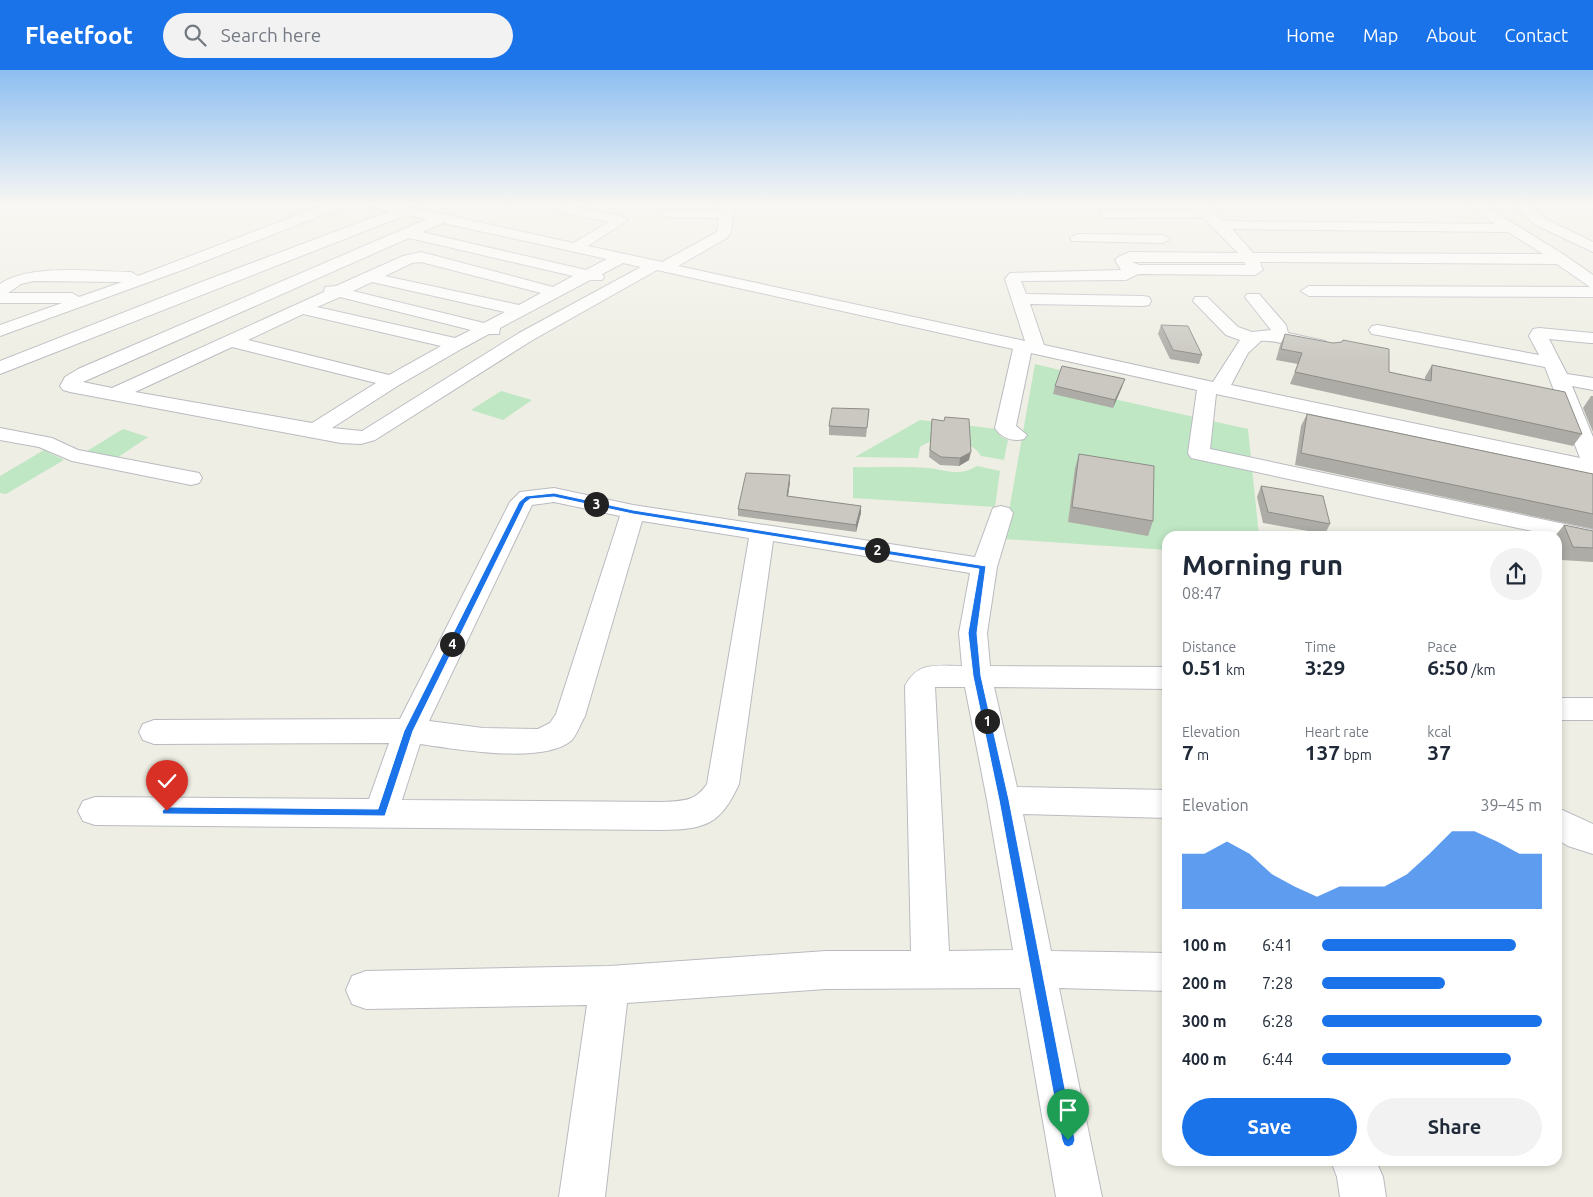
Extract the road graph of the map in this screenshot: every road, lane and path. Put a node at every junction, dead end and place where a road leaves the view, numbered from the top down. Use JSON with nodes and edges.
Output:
{"nodes":[{"id":1,"x":203,"y":257,"type":"edge"},
{"id":2,"x":277,"y":257,"type":"edge"},
{"id":3,"x":353,"y":257,"type":"edge"},
{"id":4,"x":510,"y":257,"type":"edge"},
{"id":5,"x":614,"y":257,"type":"edge"},
{"id":6,"x":679,"y":257,"type":"edge"},
{"id":7,"x":1248,"y":257,"type":"joint"},
{"id":8,"x":1557,"y":257,"type":"edge"},
{"id":9,"x":620,"y":258,"type":"junction"},
{"id":10,"x":1561,"y":259,"type":"junction"},
{"id":11,"x":659,"y":266,"type":"junction"},
{"id":12,"x":247,"y":270,"type":"junction"},
{"id":13,"x":589,"y":275,"type":"junction"},
{"id":14,"x":370,"y":277,"type":"junction"},
{"id":15,"x":148,"y":278,"type":"junction"},
{"id":16,"x":294,"y":282,"type":"junction"},
{"id":17,"x":624,"y":283,"type":"junction"},
{"id":18,"x":1593,"y":283,"type":"edge"},
{"id":19,"x":0,"y":291,"type":"edge"},
{"id":20,"x":1309,"y":291,"type":"dead end"},
{"id":21,"x":337,"y":292,"type":"junction"},
{"id":22,"x":555,"y":292,"type":"junction"},
{"id":23,"x":1593,"y":292,"type":"edge"},
{"id":24,"x":1252,"y":297,"type":"dead end"},
{"id":25,"x":0,"y":298,"type":"edge"},
{"id":26,"x":91,"y":298,"type":"junction"},
{"id":27,"x":1020,"y":299,"type":"junction"},
{"id":28,"x":1143,"y":301,"type":"dead end"},
{"id":29,"x":1201,"y":302,"type":"dead end"},
{"id":30,"x":1372,"y":306,"type":"dead end"},
{"id":31,"x":1593,"y":307,"type":"edge"},
{"id":32,"x":302,"y":309,"type":"junction"},
{"id":33,"x":519,"y":310,"type":"junction"},
{"id":34,"x":487,"y":329,"type":"junction"},
{"id":35,"x":1378,"y":330,"type":"dead end"},
{"id":36,"x":0,"y":331,"type":"edge"},
{"id":37,"x":525,"y":337,"type":"junction"},
{"id":38,"x":1279,"y":338,"type":"junction"},
{"id":39,"x":1590,"y":338,"type":"dead end"},
{"id":40,"x":1253,"y":339,"type":"junction"},
{"id":41,"x":231,"y":341,"type":"junction"},
{"id":42,"x":457,"y":344,"type":"junction"},
{"id":43,"x":1028,"y":347,"type":"junction"},
{"id":44,"x":1328,"y":347,"type":"edge"},
{"id":45,"x":0,"y":368,"type":"edge"},
{"id":46,"x":1556,"y":371,"type":"junction"},
{"id":47,"x":392,"y":381,"type":"junction"},
{"id":48,"x":1593,"y":384,"type":"edge"},
{"id":49,"x":1213,"y":387,"type":"junction"},
{"id":50,"x":117,"y":394,"type":"junction"},
{"id":51,"x":315,"y":430,"type":"junction"},
{"id":52,"x":0,"y":434,"type":"edge"},
{"id":53,"x":1017,"y":436,"type":"dead end"},
{"id":54,"x":1593,"y":465,"type":"edge"},
{"id":55,"x":191,"y":478,"type":"dead end"},
{"id":56,"x":633,"y":512,"type":"junction"},
{"id":57,"x":1001,"y":513,"type":"dead end"},
{"id":58,"x":762,"y":532,"type":"junction"},
{"id":59,"x":1593,"y":537,"type":"edge"},
{"id":60,"x":984,"y":568,"type":"junction"},
{"id":61,"x":977,"y":676,"type":"junction"},
{"id":62,"x":1162,"y":678,"type":"edge"},
{"id":63,"x":1562,"y":709,"type":"edge"},
{"id":64,"x":1593,"y":709,"type":"edge"},
{"id":65,"x":409,"y":731,"type":"junction"},
{"id":66,"x":154,"y":732,"type":"dead end"},
{"id":67,"x":1004,"y":800,"type":"junction"},
{"id":68,"x":1162,"y":804,"type":"edge"},
{"id":69,"x":95,"y":810,"type":"dead end"},
{"id":70,"x":381,"y":813,"type":"junction"},
{"id":71,"x":1562,"y":825,"type":"edge"},
{"id":72,"x":1593,"y":839,"type":"edge"},
{"id":73,"x":1036,"y":969,"type":"junction"},
{"id":74,"x":931,"y":970,"type":"junction"},
{"id":75,"x":1162,"y":972,"type":"edge"},
{"id":76,"x":609,"y":985,"type":"junction"},
{"id":77,"x":366,"y":990,"type":"dead end"},
{"id":78,"x":1355,"y":1166,"type":"edge"},
{"id":79,"x":582,"y":1197,"type":"edge"},
{"id":80,"x":1079,"y":1197,"type":"edge"},
{"id":81,"x":1363,"y":1197,"type":"edge"}],
"edges":[{"from":1,"to":15,"type":"street"},
{"from":2,"to":12,"type":"street"},
{"from":3,"to":16,"type":"street"},
{"from":4,"to":13,"type":"street"},
{"from":5,"to":9,"type":"street"},
{"from":6,"to":11,"type":"street"},
{"from":7,"to":10,"type":"street"},
{"from":7,"to":27,"type":"street"},
{"from":8,"to":10,"type":"street"},
{"from":9,"to":11,"type":"street"},
{"from":9,"to":13,"type":"street"},
{"from":10,"to":18,"type":"street"},
{"from":11,"to":17,"type":"street"},
{"from":11,"to":43,"type":"street"},
{"from":12,"to":16,"type":"street"},
{"from":12,"to":45,"type":"street"},
{"from":13,"to":17,"type":"street"},
{"from":13,"to":22,"type":"street"},
{"from":14,"to":21,"type":"street"},
{"from":14,"to":22,"type":"street"},
{"from":14,"to":33,"type":"street"},
{"from":15,"to":19,"type":"street"},
{"from":15,"to":26,"type":"street"},
{"from":16,"to":21,"type":"street"},
{"from":16,"to":50,"type":"street"},
{"from":17,"to":37,"type":"street"},
{"from":20,"to":23,"type":"street"},
{"from":21,"to":32,"type":"street"},
{"from":21,"to":34,"type":"street"},
{"from":22,"to":33,"type":"street"},
{"from":24,"to":38,"type":"street"},
{"from":25,"to":26,"type":"street"},
{"from":26,"to":36,"type":"street"},
{"from":27,"to":28,"type":"street"},
{"from":27,"to":43,"type":"street"},
{"from":29,"to":40,"type":"street"},
{"from":30,"to":31,"type":"street"},
{"from":32,"to":41,"type":"street"},
{"from":32,"to":42,"type":"street"},
{"from":33,"to":34,"type":"street"},
{"from":34,"to":37,"type":"street"},
{"from":34,"to":42,"type":"street"},
{"from":35,"to":46,"type":"street"},
{"from":37,"to":51,"type":"street"},
{"from":38,"to":40,"type":"street"},
{"from":38,"to":44,"type":"street"},
{"from":39,"to":46,"type":"street"},
{"from":40,"to":49,"type":"street"},
{"from":41,"to":47,"type":"street"},
{"from":41,"to":50,"type":"street"},
{"from":42,"to":47,"type":"street"},
{"from":43,"to":49,"type":"street"},
{"from":43,"to":53,"type":"street"},
{"from":46,"to":48,"type":"street"},
{"from":46,"to":54,"type":"street"},
{"from":47,"to":51,"type":"street"},
{"from":49,"to":54,"type":"street"},
{"from":49,"to":59,"type":"street"},
{"from":50,"to":51,"type":"street"},
{"from":52,"to":55,"type":"street"},
{"from":56,"to":58,"type":"street"},
{"from":56,"to":65,"type":"street"},
{"from":56,"to":65,"type":"street"},
{"from":57,"to":60,"type":"street"},
{"from":58,"to":60,"type":"street"},
{"from":58,"to":70,"type":"street"},
{"from":60,"to":61,"type":"street"},
{"from":61,"to":62,"type":"street"},
{"from":61,"to":67,"type":"street"},
{"from":61,"to":74,"type":"street"},
{"from":63,"to":64,"type":"street"},
{"from":65,"to":66,"type":"street"},
{"from":65,"to":70,"type":"street"},
{"from":67,"to":68,"type":"street"},
{"from":67,"to":73,"type":"street"},
{"from":69,"to":70,"type":"street"},
{"from":71,"to":72,"type":"street"},
{"from":73,"to":74,"type":"street"},
{"from":73,"to":75,"type":"street"},
{"from":73,"to":80,"type":"street"},
{"from":74,"to":76,"type":"street"},
{"from":76,"to":77,"type":"street"},
{"from":76,"to":79,"type":"street"},
{"from":78,"to":81,"type":"street"}]}
